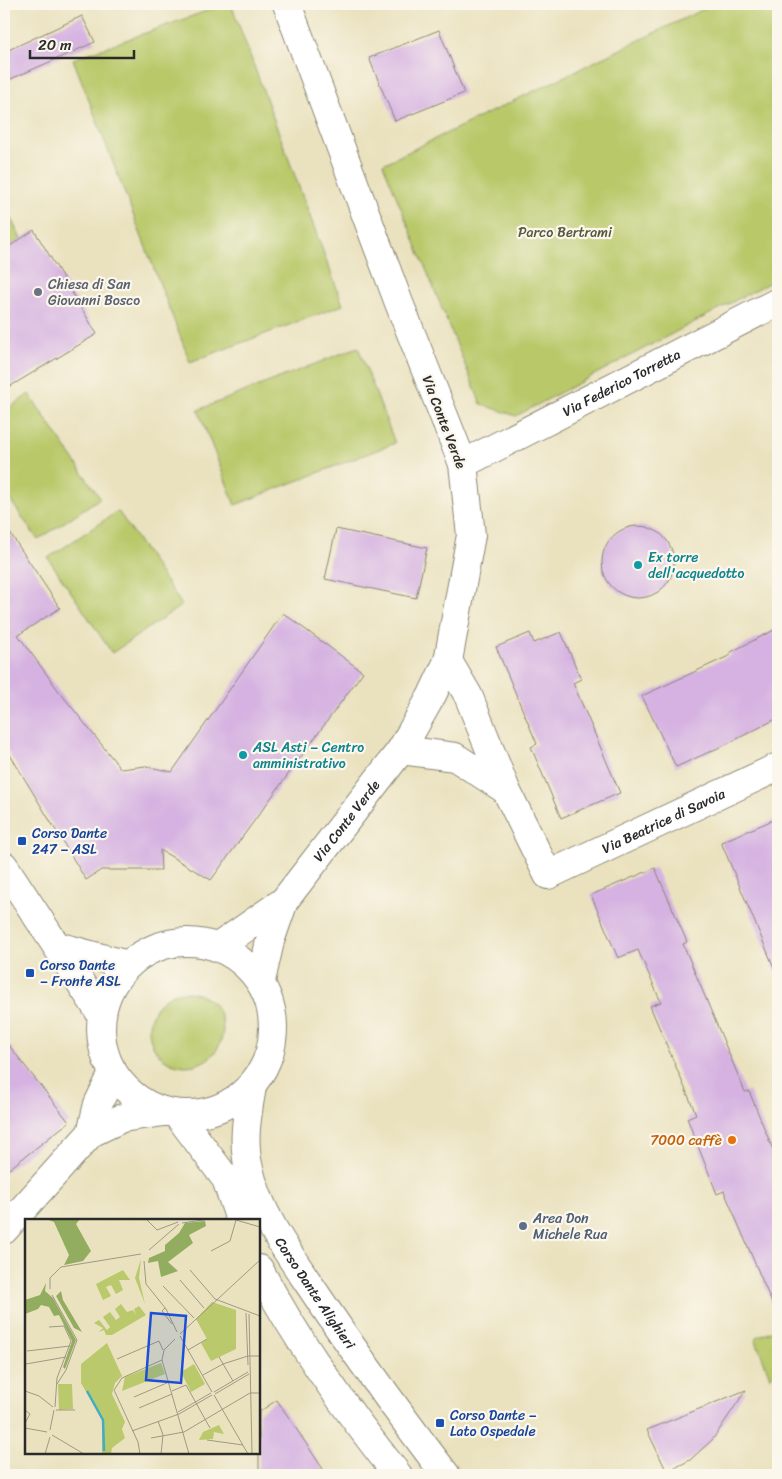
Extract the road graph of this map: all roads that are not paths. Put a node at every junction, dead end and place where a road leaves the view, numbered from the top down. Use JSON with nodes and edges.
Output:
{"nodes":[{"id":1,"x":287,"y":4,"type":"edge"},
{"id":2,"x":778,"y":302,"type":"edge"},
{"id":3,"x":463,"y":464,"type":"junction"},
{"id":4,"x":448,"y":661,"type":"junction"},
{"id":5,"x":400,"y":750,"type":"junction"},
{"id":6,"x":778,"y":767,"type":"edge"},
{"id":7,"x":506,"y":790,"type":"junction"},
{"id":8,"x":4,"y":866,"type":"edge"},
{"id":9,"x":284,"y":900,"type":"junction"},
{"id":10,"x":57,"y":946,"type":"junction"},
{"id":11,"x":218,"y":947,"type":"junction"},
{"id":12,"x":128,"y":965,"type":"junction"},
{"id":13,"x":261,"y":981,"type":"junction"},
{"id":14,"x":101,"y":1014,"type":"junction"},
{"id":15,"x":113,"y":1073,"type":"junction"},
{"id":16,"x":252,"y":1086,"type":"junction"},
{"id":17,"x":171,"y":1114,"type":"junction"},
{"id":18,"x":90,"y":1132,"type":"junction"},
{"id":19,"x":240,"y":1219,"type":"edge"},
{"id":20,"x":4,"y":1230,"type":"edge"},
{"id":21,"x":260,"y":1271,"type":"edge"},
{"id":22,"x":398,"y":1475,"type":"edge"},
{"id":23,"x":446,"y":1475,"type":"edge"}],
"edges":[{"from":1,"to":3,"type":"street","name":"Via Conte Verde"},
{"from":2,"to":3,"type":"street","name":"Via Federico Torretta"},
{"from":3,"to":4,"type":"street","name":"Via Conte Verde"},
{"from":4,"to":5,"type":"street","name":"Via Conte Verde"},
{"from":4,"to":7,"type":"street"},
{"from":5,"to":7,"type":"street"},
{"from":5,"to":9,"type":"street","name":"Via Conte Verde"},
{"from":6,"to":7,"type":"street","name":"Via Beatrice di Savoia"},
{"from":8,"to":10,"type":"street"},
{"from":9,"to":11,"type":"street","name":"Via Conte Verde"},
{"from":9,"to":13,"type":"street","name":"Via Conte Verde"},
{"from":10,"to":12,"type":"street"},
{"from":10,"to":14,"type":"street"},
{"from":11,"to":12,"type":"street"},
{"from":11,"to":13,"type":"street"},
{"from":12,"to":14,"type":"street"},
{"from":13,"to":16,"type":"street"},
{"from":14,"to":15,"type":"street"},
{"from":15,"to":17,"type":"street"},
{"from":15,"to":18,"type":"street"},
{"from":16,"to":17,"type":"street"},
{"from":16,"to":23,"type":"street","name":"Corso Dante Alighieri"},
{"from":17,"to":18,"type":"street"},
{"from":17,"to":19,"type":"street"},
{"from":18,"to":20,"type":"street"},
{"from":21,"to":22,"type":"street"}]}
